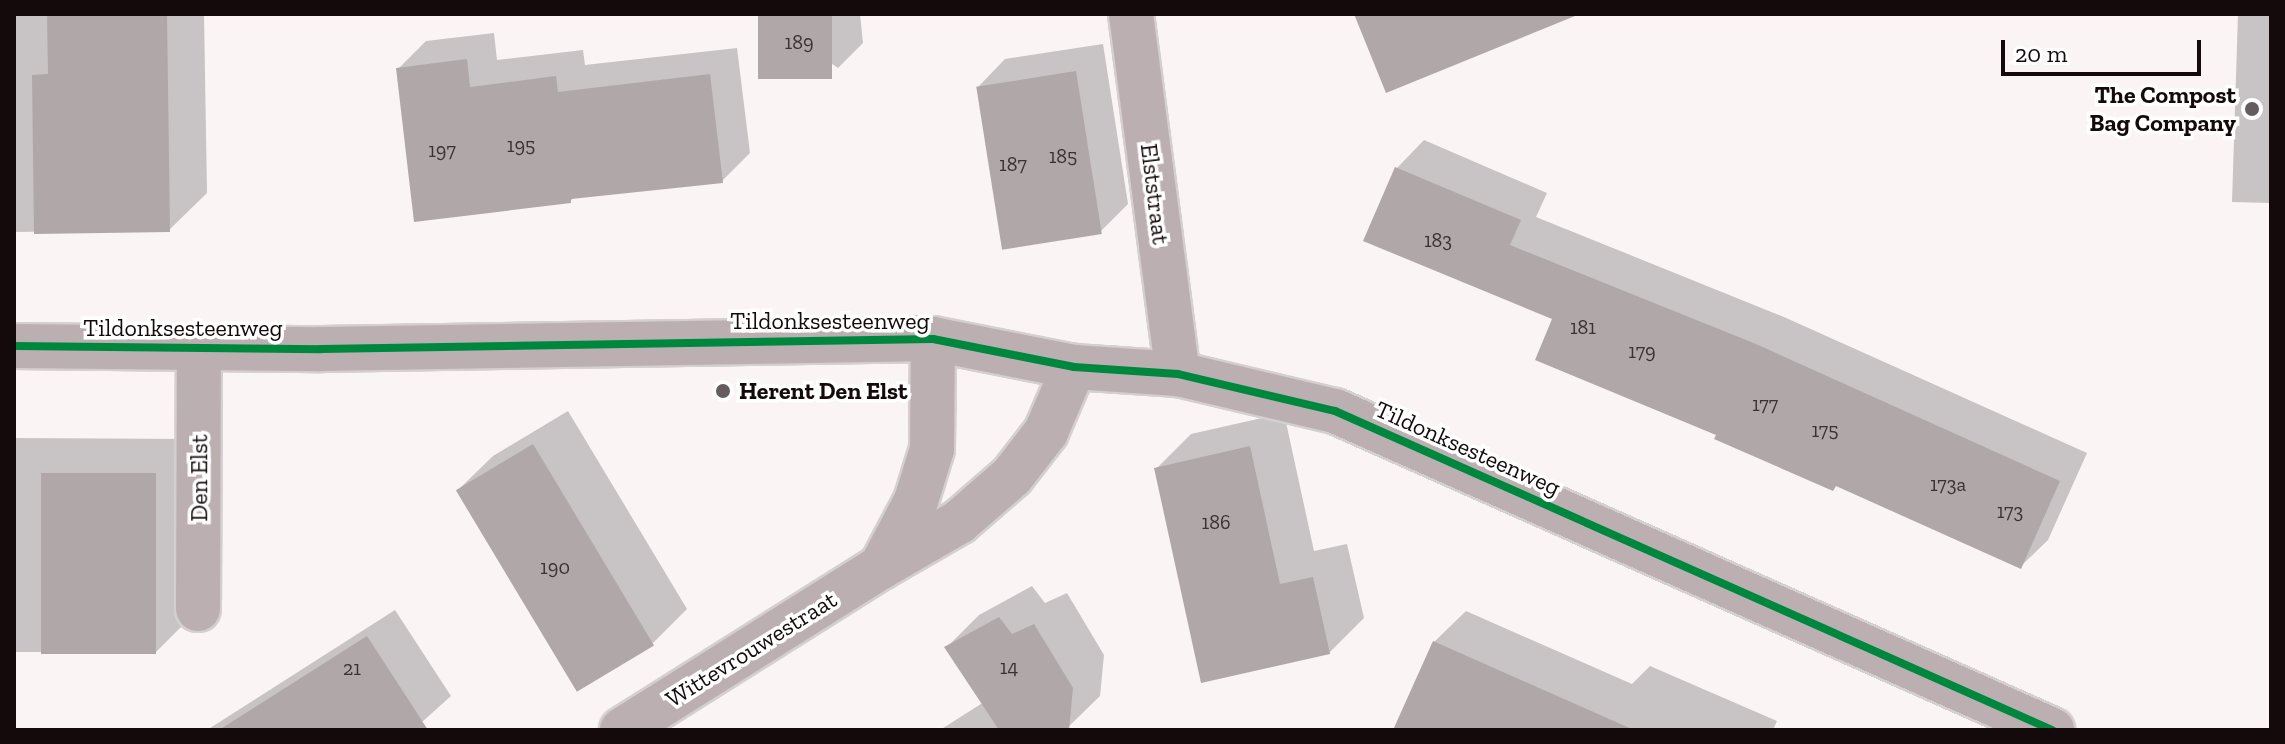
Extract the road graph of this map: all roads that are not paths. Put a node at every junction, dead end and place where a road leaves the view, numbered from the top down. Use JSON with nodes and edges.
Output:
{"nodes":[{"id":1,"x":1131,"y":14,"type":"edge"},
{"id":2,"x":933,"y":339,"type":"junction"},
{"id":3,"x":14,"y":346,"type":"edge"},
{"id":4,"x":199,"y":348,"type":"junction"},
{"id":5,"x":1074,"y":367,"type":"junction"},
{"id":6,"x":1178,"y":374,"type":"junction"},
{"id":7,"x":881,"y":567,"type":"junction"},
{"id":8,"x":198,"y":609,"type":"dead end"},
{"id":9,"x":622,"y":730,"type":"edge"},
{"id":10,"x":2052,"y":730,"type":"edge"}],
"edges":[{"from":1,"to":6,"type":"street","name":"Elststraat"},
{"from":2,"to":4,"type":"street","name":"Tildonksesteenweg"},
{"from":2,"to":5,"type":"street","name":"Tildonksesteenweg"},
{"from":2,"to":7,"type":"street","name":"Wittevrouwestraat"},
{"from":3,"to":4,"type":"street","name":"Tildonksesteenweg"},
{"from":4,"to":8,"type":"street","name":"Den Elst"},
{"from":5,"to":6,"type":"street","name":"Tildonksesteenweg"},
{"from":5,"to":7,"type":"street","name":"Wittevrouwestraat"},
{"from":6,"to":10,"type":"street","name":"Tildonksesteenweg"},
{"from":7,"to":9,"type":"street","name":"Wittevrouwestraat"}]}
